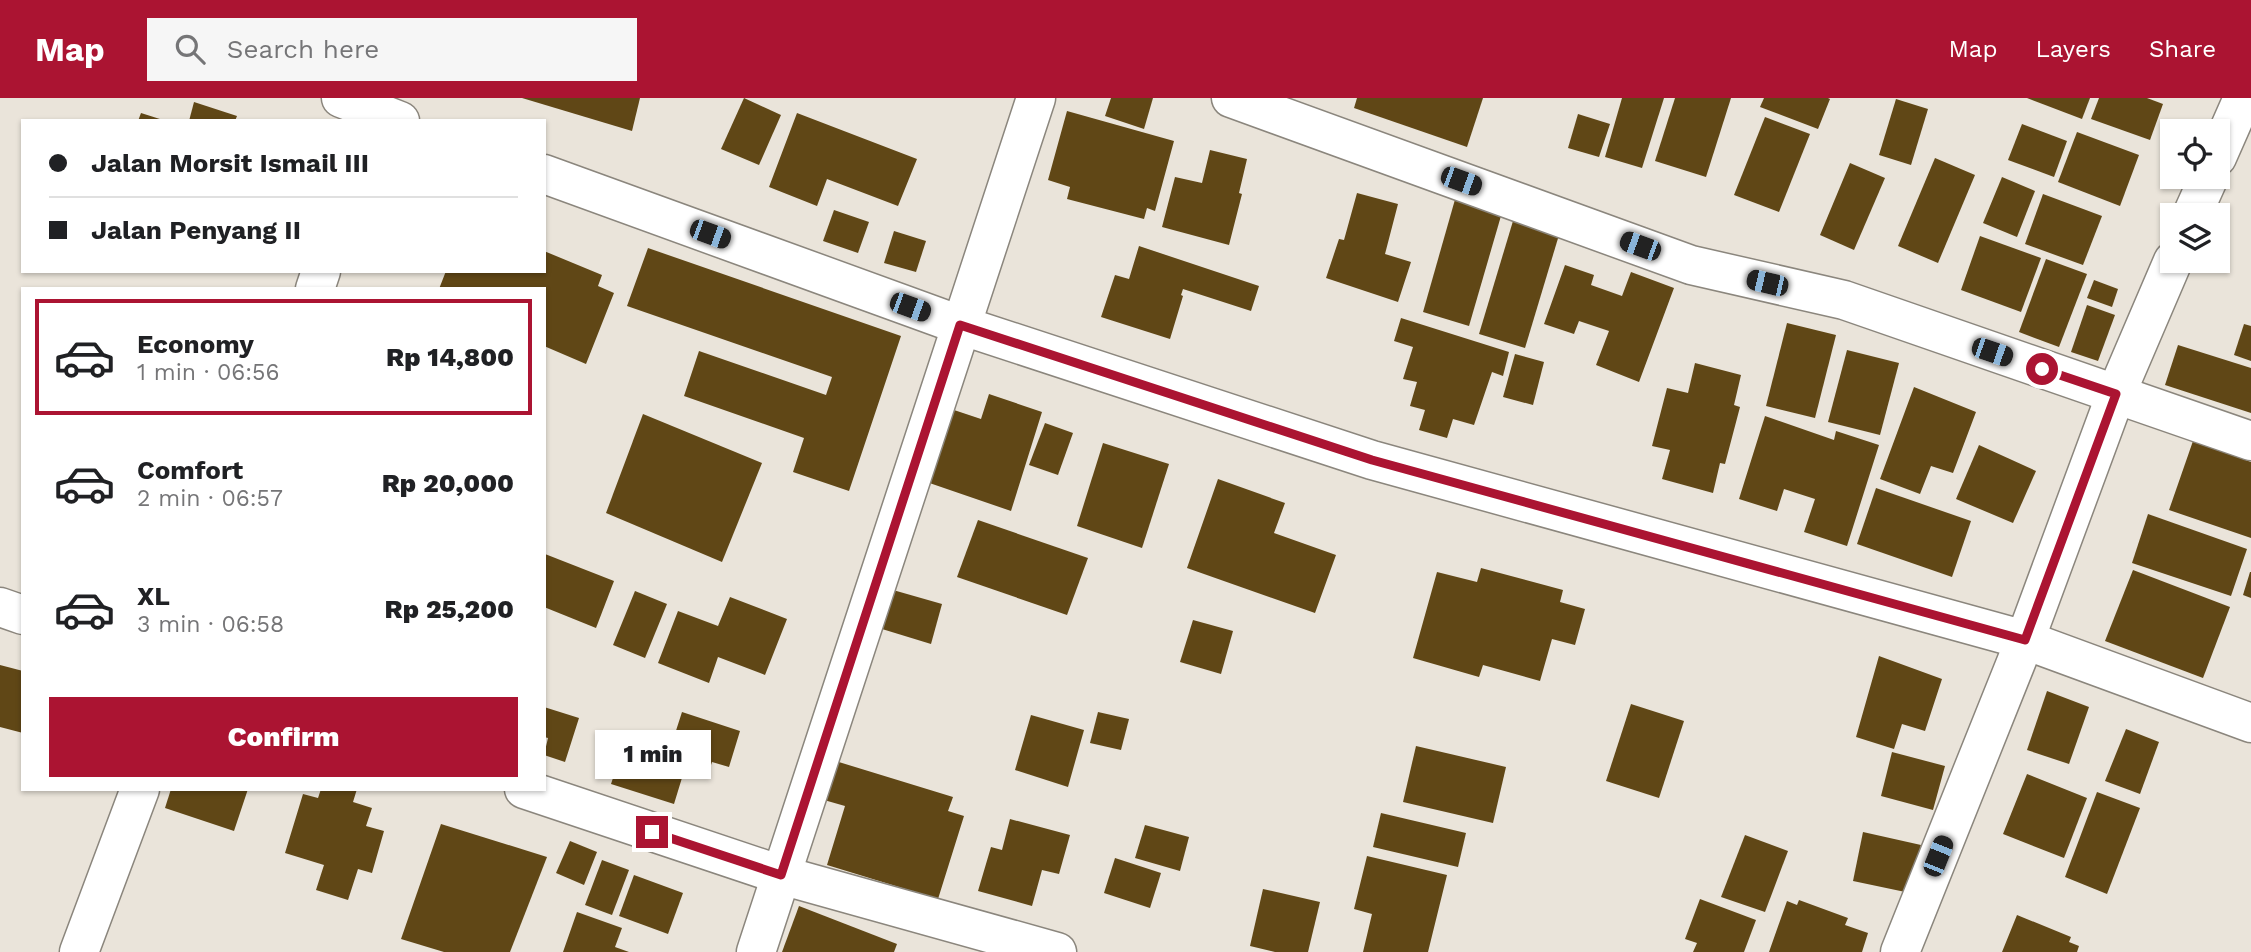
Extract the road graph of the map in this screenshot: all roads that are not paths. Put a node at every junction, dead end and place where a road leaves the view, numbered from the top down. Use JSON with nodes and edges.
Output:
{"nodes":[{"id":1,"x":1036,"y":98,"type":"edge"},
{"id":2,"x":1231,"y":98,"type":"edge"},
{"id":3,"x":2243,"y":98,"type":"edge"},
{"id":4,"x":2230,"y":128,"type":"edge"},
{"id":5,"x":546,"y":174,"type":"edge"},
{"id":6,"x":2168,"y":273,"type":"edge"},
{"id":7,"x":960,"y":325,"type":"junction"},
{"id":8,"x":2116,"y":394,"type":"junction"},
{"id":9,"x":2251,"y":441,"type":"edge"},
{"id":10,"x":0,"y":607,"type":"edge"},
{"id":11,"x":21,"y":614,"type":"edge"},
{"id":12,"x":2025,"y":640,"type":"junction"},
{"id":13,"x":2251,"y":723,"type":"edge"},
{"id":14,"x":138,"y":791,"type":"edge"},
{"id":15,"x":530,"y":791,"type":"edge"},
{"id":16,"x":781,"y":875,"type":"junction"},
{"id":17,"x":79,"y":952,"type":"edge"},
{"id":18,"x":755,"y":952,"type":"edge"},
{"id":19,"x":1057,"y":952,"type":"edge"},
{"id":20,"x":1900,"y":952,"type":"edge"}],
"edges":[{"from":1,"to":7,"type":"street"},
{"from":2,"to":8,"type":"street"},
{"from":3,"to":4,"type":"street"},
{"from":5,"to":7,"type":"street"},
{"from":6,"to":8,"type":"street"},
{"from":7,"to":12,"type":"street"},
{"from":7,"to":16,"type":"street"},
{"from":8,"to":9,"type":"street"},
{"from":8,"to":12,"type":"street"},
{"from":10,"to":11,"type":"street"},
{"from":12,"to":13,"type":"street"},
{"from":12,"to":20,"type":"street"},
{"from":14,"to":17,"type":"street"},
{"from":15,"to":16,"type":"street"},
{"from":16,"to":18,"type":"street"},
{"from":16,"to":19,"type":"street"}]}
